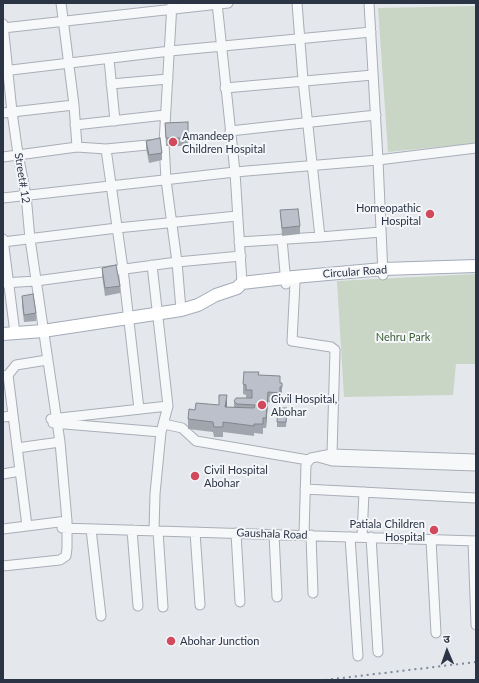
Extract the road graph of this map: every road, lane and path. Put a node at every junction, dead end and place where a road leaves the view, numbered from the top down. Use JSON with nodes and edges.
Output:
{"nodes":[{"id":1,"x":61,"y":3,"type":"edge"},
{"id":2,"x":228,"y":3,"type":"edge"},
{"id":3,"x":297,"y":3,"type":"edge"},
{"id":4,"x":369,"y":3,"type":"edge"},
{"id":5,"x":217,"y":4,"type":"edge"},
{"id":6,"x":172,"y":6,"type":"edge"},
{"id":7,"x":63,"y":21,"type":"junction"},
{"id":8,"x":3,"y":24,"type":"edge"},
{"id":9,"x":3,"y":28,"type":"edge"},
{"id":10,"x":371,"y":32,"type":"junction"},
{"id":11,"x":300,"y":39,"type":"junction"},
{"id":12,"x":221,"y":46,"type":"junction"},
{"id":13,"x":170,"y":51,"type":"junction"},
{"id":14,"x":109,"y":58,"type":"junction"},
{"id":15,"x":69,"y":62,"type":"junction"},
{"id":16,"x":6,"y":71,"type":"edge"},
{"id":17,"x":374,"y":75,"type":"junction"},
{"id":18,"x":168,"y":79,"type":"junction"},
{"id":19,"x":303,"y":80,"type":"junction"},
{"id":20,"x":111,"y":84,"type":"junction"},
{"id":21,"x":225,"y":88,"type":"junction"},
{"id":22,"x":74,"y":105,"type":"junction"},
{"id":23,"x":8,"y":113,"type":"edge"},
{"id":24,"x":165,"y":115,"type":"junction"},
{"id":25,"x":376,"y":115,"type":"junction"},
{"id":26,"x":114,"y":121,"type":"junction"},
{"id":27,"x":308,"y":123,"type":"junction"},
{"id":28,"x":75,"y":125,"type":"junction"},
{"id":29,"x":230,"y":131,"type":"junction"},
{"id":30,"x":164,"y":143,"type":"junction"},
{"id":31,"x":77,"y":147,"type":"junction"},
{"id":32,"x":476,"y":148,"type":"edge"},
{"id":33,"x":106,"y":149,"type":"junction"},
{"id":34,"x":18,"y":154,"type":"junction"},
{"id":35,"x":3,"y":157,"type":"edge"},
{"id":36,"x":378,"y":160,"type":"junction"},
{"id":37,"x":313,"y":165,"type":"junction"},
{"id":38,"x":235,"y":172,"type":"junction"},
{"id":39,"x":166,"y":180,"type":"junction"},
{"id":40,"x":111,"y":185,"type":"junction"},
{"id":41,"x":26,"y":195,"type":"junction"},
{"id":42,"x":3,"y":198,"type":"edge"},
{"id":43,"x":237,"y":216,"type":"junction"},
{"id":44,"x":172,"y":222,"type":"junction"},
{"id":45,"x":117,"y":228,"type":"junction"},
{"id":46,"x":381,"y":232,"type":"junction"},
{"id":47,"x":320,"y":237,"type":"junction"},
{"id":48,"x":30,"y":239,"type":"junction"},
{"id":49,"x":282,"y":239,"type":"junction"},
{"id":50,"x":3,"y":241,"type":"edge"},
{"id":51,"x":239,"y":242,"type":"junction"},
{"id":52,"x":240,"y":256,"type":"junction"},
{"id":53,"x":177,"y":262,"type":"junction"},
{"id":54,"x":152,"y":265,"type":"junction"},
{"id":55,"x":476,"y":266,"type":"edge"},
{"id":56,"x":123,"y":269,"type":"junction"},
{"id":57,"x":383,"y":272,"type":"junction"},
{"id":58,"x":476,"y":272,"type":"edge"},
{"id":59,"x":36,"y":281,"type":"junction"},
{"id":60,"x":289,"y":282,"type":"junction"},
{"id":61,"x":6,"y":283,"type":"edge"},
{"id":62,"x":239,"y":285,"type":"junction"},
{"id":63,"x":181,"y":310,"type":"junction"},
{"id":64,"x":158,"y":314,"type":"junction"},
{"id":65,"x":129,"y":318,"type":"junction"},
{"id":66,"x":38,"y":331,"type":"junction"},
{"id":67,"x":9,"y":334,"type":"edge"},
{"id":68,"x":3,"y":340,"type":"edge"},
{"id":69,"x":44,"y":360,"type":"junction"},
{"id":70,"x":6,"y":376,"type":"edge"},
{"id":71,"x":168,"y":406,"type":"junction"},
{"id":72,"x":139,"y":409,"type":"junction"},
{"id":73,"x":13,"y":416,"type":"junction"},
{"id":74,"x":3,"y":417,"type":"edge"},
{"id":75,"x":54,"y":421,"type":"junction"},
{"id":76,"x":163,"y":428,"type":"junction"},
{"id":77,"x":57,"y":442,"type":"junction"},
{"id":78,"x":17,"y":448,"type":"junction"},
{"id":79,"x":332,"y":454,"type":"junction"},
{"id":80,"x":312,"y":458,"type":"junction"},
{"id":81,"x":476,"y":459,"type":"edge"},
{"id":82,"x":476,"y":466,"type":"edge"},
{"id":83,"x":20,"y":471,"type":"junction"},
{"id":84,"x":3,"y":474,"type":"edge"},
{"id":85,"x":305,"y":489,"type":"junction"},
{"id":86,"x":364,"y":492,"type":"junction"},
{"id":87,"x":476,"y":498,"type":"edge"},
{"id":88,"x":64,"y":525,"type":"junction"},
{"id":89,"x":27,"y":526,"type":"junction"},
{"id":90,"x":3,"y":529,"type":"edge"},
{"id":91,"x":91,"y":530,"type":"junction"},
{"id":92,"x":132,"y":530,"type":"junction"},
{"id":93,"x":156,"y":531,"type":"junction"},
{"id":94,"x":195,"y":532,"type":"junction"},
{"id":95,"x":236,"y":533,"type":"junction"},
{"id":96,"x":274,"y":534,"type":"junction"},
{"id":97,"x":307,"y":535,"type":"junction"},
{"id":98,"x":350,"y":537,"type":"junction"},
{"id":99,"x":367,"y":537,"type":"junction"},
{"id":100,"x":431,"y":540,"type":"junction"},
{"id":101,"x":474,"y":541,"type":"edge"},
{"id":102,"x":3,"y":561,"type":"edge"},
{"id":103,"x":3,"y":566,"type":"edge"},
{"id":104,"x":313,"y":593,"type":"dead end"},
{"id":105,"x":277,"y":597,"type":"dead end"},
{"id":106,"x":240,"y":602,"type":"dead end"},
{"id":107,"x":200,"y":604,"type":"dead end"},
{"id":108,"x":138,"y":606,"type":"dead end"},
{"id":109,"x":163,"y":607,"type":"dead end"},
{"id":110,"x":101,"y":616,"type":"dead end"},
{"id":111,"x":476,"y":625,"type":"edge"},
{"id":112,"x":436,"y":633,"type":"dead end"},
{"id":113,"x":378,"y":652,"type":"dead end"},
{"id":114,"x":358,"y":656,"type":"dead end"}],
"edges":[{"from":1,"to":7,"type":"street"},
{"from":2,"to":5,"type":"street"},
{"from":3,"to":11,"type":"street"},
{"from":4,"to":10,"type":"street"},
{"from":5,"to":6,"type":"street"},
{"from":5,"to":12,"type":"street"},
{"from":6,"to":7,"type":"street"},
{"from":6,"to":13,"type":"street"},
{"from":7,"to":9,"type":"street"},
{"from":7,"to":15,"type":"street"},
{"from":8,"to":9,"type":"street","name":"Street# 12"},
{"from":9,"to":16,"type":"street","name":"Street# 12"},
{"from":10,"to":11,"type":"street"},
{"from":10,"to":17,"type":"street"},
{"from":11,"to":12,"type":"street"},
{"from":11,"to":19,"type":"street"},
{"from":12,"to":13,"type":"street"},
{"from":12,"to":21,"type":"street"},
{"from":13,"to":14,"type":"street"},
{"from":13,"to":18,"type":"street"},
{"from":14,"to":15,"type":"street"},
{"from":14,"to":20,"type":"street"},
{"from":15,"to":16,"type":"street"},
{"from":15,"to":22,"type":"street"},
{"from":16,"to":23,"type":"street","name":"Street# 12"},
{"from":17,"to":19,"type":"street"},
{"from":17,"to":25,"type":"street"},
{"from":18,"to":20,"type":"street"},
{"from":18,"to":24,"type":"street"},
{"from":19,"to":21,"type":"street"},
{"from":19,"to":27,"type":"street"},
{"from":20,"to":26,"type":"street"},
{"from":21,"to":29,"type":"street"},
{"from":22,"to":23,"type":"street"},
{"from":22,"to":28,"type":"street"},
{"from":23,"to":34,"type":"street","name":"Street# 12"},
{"from":24,"to":26,"type":"street"},
{"from":24,"to":30,"type":"street"},
{"from":25,"to":27,"type":"street"},
{"from":25,"to":36,"type":"street"},
{"from":26,"to":28,"type":"street"},
{"from":27,"to":29,"type":"street"},
{"from":27,"to":37,"type":"street"},
{"from":28,"to":31,"type":"street"},
{"from":29,"to":38,"type":"street"},
{"from":30,"to":33,"type":"street"},
{"from":30,"to":39,"type":"street"},
{"from":31,"to":33,"type":"street"},
{"from":31,"to":34,"type":"street"},
{"from":32,"to":36,"type":"street"},
{"from":33,"to":40,"type":"street"},
{"from":34,"to":35,"type":"street"},
{"from":34,"to":41,"type":"street","name":"Street# 12"},
{"from":36,"to":37,"type":"street"},
{"from":36,"to":46,"type":"street"},
{"from":37,"to":38,"type":"street"},
{"from":37,"to":47,"type":"street"},
{"from":38,"to":39,"type":"street"},
{"from":38,"to":43,"type":"street"},
{"from":39,"to":40,"type":"street"},
{"from":39,"to":44,"type":"street"},
{"from":40,"to":41,"type":"street"},
{"from":40,"to":45,"type":"street"},
{"from":41,"to":42,"type":"street"},
{"from":41,"to":48,"type":"street","name":"Street# 12"},
{"from":43,"to":44,"type":"street"},
{"from":43,"to":51,"type":"street"},
{"from":44,"to":45,"type":"street"},
{"from":44,"to":53,"type":"street"},
{"from":45,"to":48,"type":"street"},
{"from":45,"to":56,"type":"street"},
{"from":46,"to":47,"type":"street"},
{"from":46,"to":57,"type":"street"},
{"from":47,"to":49,"type":"street"},
{"from":48,"to":50,"type":"street"},
{"from":48,"to":59,"type":"street","name":"Street# 12"},
{"from":49,"to":51,"type":"street"},
{"from":49,"to":60,"type":"street"},
{"from":50,"to":61,"type":"street"},
{"from":51,"to":52,"type":"street"},
{"from":52,"to":53,"type":"street"},
{"from":52,"to":62,"type":"street"},
{"from":53,"to":54,"type":"street"},
{"from":53,"to":63,"type":"street"},
{"from":54,"to":56,"type":"street"},
{"from":54,"to":64,"type":"street"},
{"from":55,"to":57,"type":"main road","name":"Circular Road"},
{"from":56,"to":59,"type":"street"},
{"from":56,"to":65,"type":"street"},
{"from":57,"to":58,"type":"main road","name":"Circular Road"},
{"from":57,"to":60,"type":"main road","name":"Circular Road"},
{"from":59,"to":61,"type":"street"},
{"from":59,"to":66,"type":"street","name":"Street# 12"},
{"from":60,"to":62,"type":"main road","name":"Circular Road"},
{"from":60,"to":79,"type":"street"},
{"from":61,"to":67,"type":"street"},
{"from":62,"to":63,"type":"main road","name":"Circular Road"},
{"from":63,"to":64,"type":"main road","name":"Circular Road"},
{"from":64,"to":65,"type":"main road","name":"Circular Road"},
{"from":64,"to":71,"type":"street"},
{"from":65,"to":66,"type":"main road","name":"Circular Road"},
{"from":65,"to":72,"type":"street"},
{"from":66,"to":67,"type":"main road","name":"Circular Road"},
{"from":66,"to":68,"type":"main road","name":"Circular Road"},
{"from":66,"to":69,"type":"street","name":"Street# 12"},
{"from":69,"to":70,"type":"street"},
{"from":69,"to":75,"type":"street","name":"Street# 12"},
{"from":70,"to":73,"type":"street"},
{"from":71,"to":72,"type":"street"},
{"from":71,"to":76,"type":"street"},
{"from":72,"to":75,"type":"street"},
{"from":73,"to":74,"type":"street"},
{"from":73,"to":78,"type":"street"},
{"from":75,"to":76,"type":"street"},
{"from":75,"to":77,"type":"street","name":"Street# 12"},
{"from":76,"to":80,"type":"street"},
{"from":76,"to":93,"type":"street"},
{"from":77,"to":78,"type":"street"},
{"from":77,"to":88,"type":"street","name":"Street# 12"},
{"from":78,"to":83,"type":"street"},
{"from":79,"to":80,"type":"street"},
{"from":79,"to":81,"type":"street"},
{"from":80,"to":82,"type":"street"},
{"from":80,"to":85,"type":"street"},
{"from":83,"to":84,"type":"street"},
{"from":83,"to":89,"type":"street"},
{"from":85,"to":86,"type":"street"},
{"from":85,"to":97,"type":"street"},
{"from":86,"to":87,"type":"street"},
{"from":86,"to":99,"type":"street"},
{"from":88,"to":89,"type":"street","name":"Gaushala Road"},
{"from":88,"to":91,"type":"street","name":"Gaushala Road"},
{"from":88,"to":102,"type":"street"},
{"from":88,"to":103,"type":"street"},
{"from":89,"to":90,"type":"street","name":"Gaushala Road"},
{"from":91,"to":92,"type":"street","name":"Gaushala Road"},
{"from":91,"to":110,"type":"street"},
{"from":92,"to":93,"type":"street","name":"Gaushala Road"},
{"from":92,"to":108,"type":"street"},
{"from":93,"to":94,"type":"street","name":"Gaushala Road"},
{"from":93,"to":109,"type":"street"},
{"from":94,"to":95,"type":"street","name":"Gaushala Road"},
{"from":94,"to":107,"type":"street"},
{"from":95,"to":96,"type":"street","name":"Gaushala Road"},
{"from":95,"to":106,"type":"street"},
{"from":96,"to":97,"type":"street","name":"Gaushala Road"},
{"from":96,"to":105,"type":"street"},
{"from":97,"to":98,"type":"street","name":"Gaushala Road"},
{"from":97,"to":104,"type":"street"},
{"from":98,"to":99,"type":"street","name":"Gaushala Road"},
{"from":98,"to":114,"type":"street"},
{"from":99,"to":100,"type":"street","name":"Gaushala Road"},
{"from":99,"to":113,"type":"street"},
{"from":100,"to":101,"type":"street","name":"Gaushala Road"},
{"from":100,"to":112,"type":"street"},
{"from":101,"to":111,"type":"street"}]}
